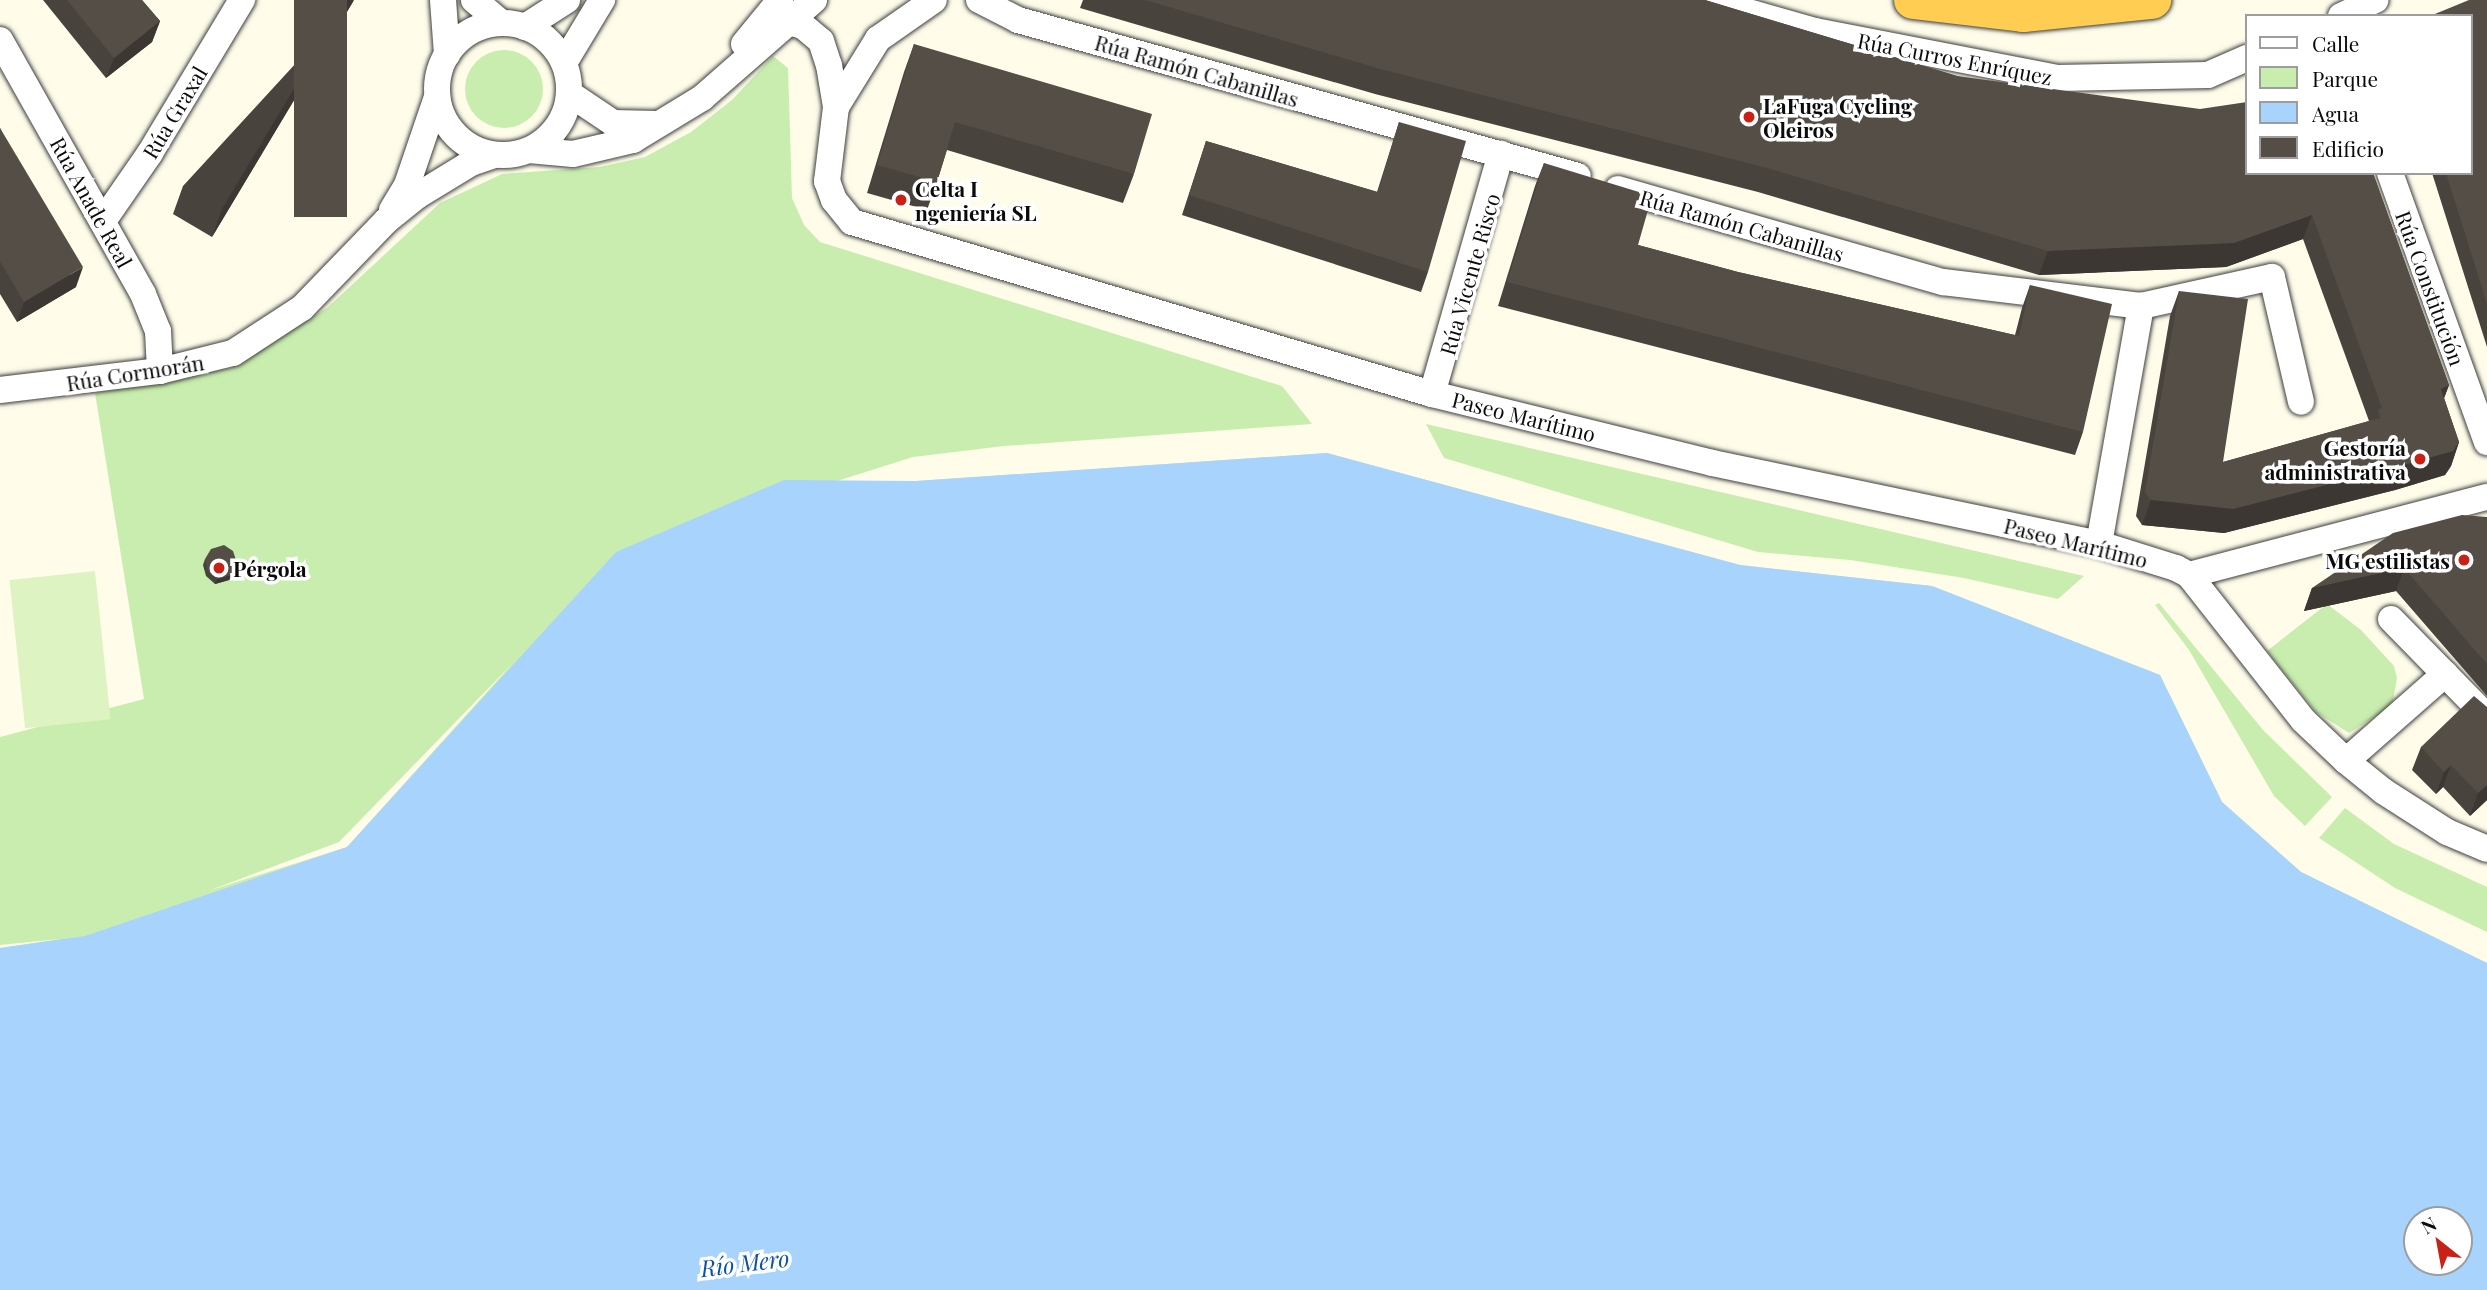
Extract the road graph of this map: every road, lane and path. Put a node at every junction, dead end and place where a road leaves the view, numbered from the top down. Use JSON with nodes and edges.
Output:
{"nodes":[{"id":1,"x":242,"y":0,"type":"edge"},
{"id":2,"x":443,"y":0,"type":"edge"},
{"id":3,"x":474,"y":0,"type":"edge"},
{"id":4,"x":567,"y":0,"type":"edge"},
{"id":5,"x":602,"y":0,"type":"edge"},
{"id":6,"x":814,"y":0,"type":"edge"},
{"id":7,"x":934,"y":0,"type":"edge"},
{"id":8,"x":979,"y":0,"type":"edge"},
{"id":9,"x":1706,"y":0,"type":"edge"},
{"id":10,"x":1913,"y":0,"type":"edge"},
{"id":11,"x":2152,"y":0,"type":"edge"},
{"id":12,"x":2376,"y":0,"type":"edge"},
{"id":13,"x":784,"y":11,"type":"edge"},
{"id":14,"x":2345,"y":14,"type":"edge"},
{"id":15,"x":513,"y":25,"type":"junction"},
{"id":16,"x":0,"y":40,"type":"edge"},
{"id":17,"x":447,"y":55,"type":"junction"},
{"id":18,"x":2246,"y":58,"type":"edge"},
{"id":19,"x":564,"y":63,"type":"junction"},
{"id":20,"x":570,"y":94,"type":"junction"},
{"id":21,"x":437,"y":97,"type":"junction"},
{"id":22,"x":836,"y":107,"type":"junction"},
{"id":23,"x":662,"y":123,"type":"junction"},
{"id":24,"x":529,"y":150,"type":"junction"},
{"id":25,"x":1501,"y":154,"type":"junction"},
{"id":26,"x":494,"y":155,"type":"junction"},
{"id":27,"x":2391,"y":175,"type":"edge"},
{"id":28,"x":103,"y":221,"type":"junction"},
{"id":29,"x":386,"y":221,"type":"junction"},
{"id":30,"x":2141,"y":306,"type":"junction"},
{"id":31,"x":160,"y":371,"type":"junction"},
{"id":32,"x":0,"y":390,"type":"edge"},
{"id":33,"x":1432,"y":394,"type":"junction"},
{"id":34,"x":2301,"y":402,"type":"dead end"},
{"id":35,"x":2487,"y":442,"type":"edge"},
{"id":36,"x":2487,"y":497,"type":"edge"},
{"id":37,"x":2099,"y":544,"type":"junction"},
{"id":38,"x":2189,"y":575,"type":"junction"},
{"id":39,"x":2391,"y":619,"type":"dead end"},
{"id":40,"x":2445,"y":674,"type":"junction"},
{"id":41,"x":2487,"y":717,"type":"edge"},
{"id":42,"x":2346,"y":761,"type":"junction"},
{"id":43,"x":2487,"y":849,"type":"edge"}],
"edges":[{"from":1,"to":28,"type":"street","name":"Rúa Graxal"},
{"from":2,"to":17,"type":"street"},
{"from":3,"to":15,"type":"street"},
{"from":4,"to":15,"type":"street"},
{"from":5,"to":19,"type":"street"},
{"from":6,"to":13,"type":"street"},
{"from":7,"to":22,"type":"street"},
{"from":8,"to":25,"type":"street","name":"Rúa Ramón Cabanillas"},
{"from":9,"to":18,"type":"street","name":"Rúa Curros Enríquez"},
{"from":10,"to":11,"type":"highway"},
{"from":12,"to":14,"type":"street"},
{"from":13,"to":22,"type":"street","name":"Paseo Marítimo"},
{"from":13,"to":23,"type":"street"},
{"from":15,"to":17,"type":"street"},
{"from":15,"to":19,"type":"street"},
{"from":16,"to":28,"type":"street","name":"Rúa Anade Real"},
{"from":17,"to":21,"type":"street"},
{"from":19,"to":20,"type":"street"},
{"from":20,"to":23,"type":"street"},
{"from":20,"to":24,"type":"street"},
{"from":21,"to":26,"type":"street"},
{"from":21,"to":29,"type":"street","name":"Rúa Cormorán"},
{"from":22,"to":33,"type":"street","name":"Paseo Marítimo"},
{"from":23,"to":24,"type":"street"},
{"from":24,"to":26,"type":"street"},
{"from":25,"to":30,"type":"street","name":"Rúa Ramón Cabanillas"},
{"from":25,"to":33,"type":"street","name":"Rúa Vicente Risco"},
{"from":26,"to":29,"type":"street","name":"Rúa Cormorán"},
{"from":27,"to":35,"type":"street","name":"Rúa Constitución"},
{"from":28,"to":31,"type":"street","name":"Rúa Anade Real"},
{"from":29,"to":31,"type":"street","name":"Rúa Cormorán"},
{"from":30,"to":34,"type":"street","name":"Rúa Ramón Cabanillas"},
{"from":30,"to":37,"type":"street"},
{"from":31,"to":32,"type":"street","name":"Rúa Cormorán"},
{"from":33,"to":37,"type":"street","name":"Paseo Marítimo"},
{"from":36,"to":38,"type":"street"},
{"from":37,"to":38,"type":"street","name":"Paseo Marítimo"},
{"from":38,"to":42,"type":"street"},
{"from":39,"to":40,"type":"street"},
{"from":40,"to":41,"type":"street"},
{"from":40,"to":42,"type":"street"},
{"from":42,"to":43,"type":"street"}]}
